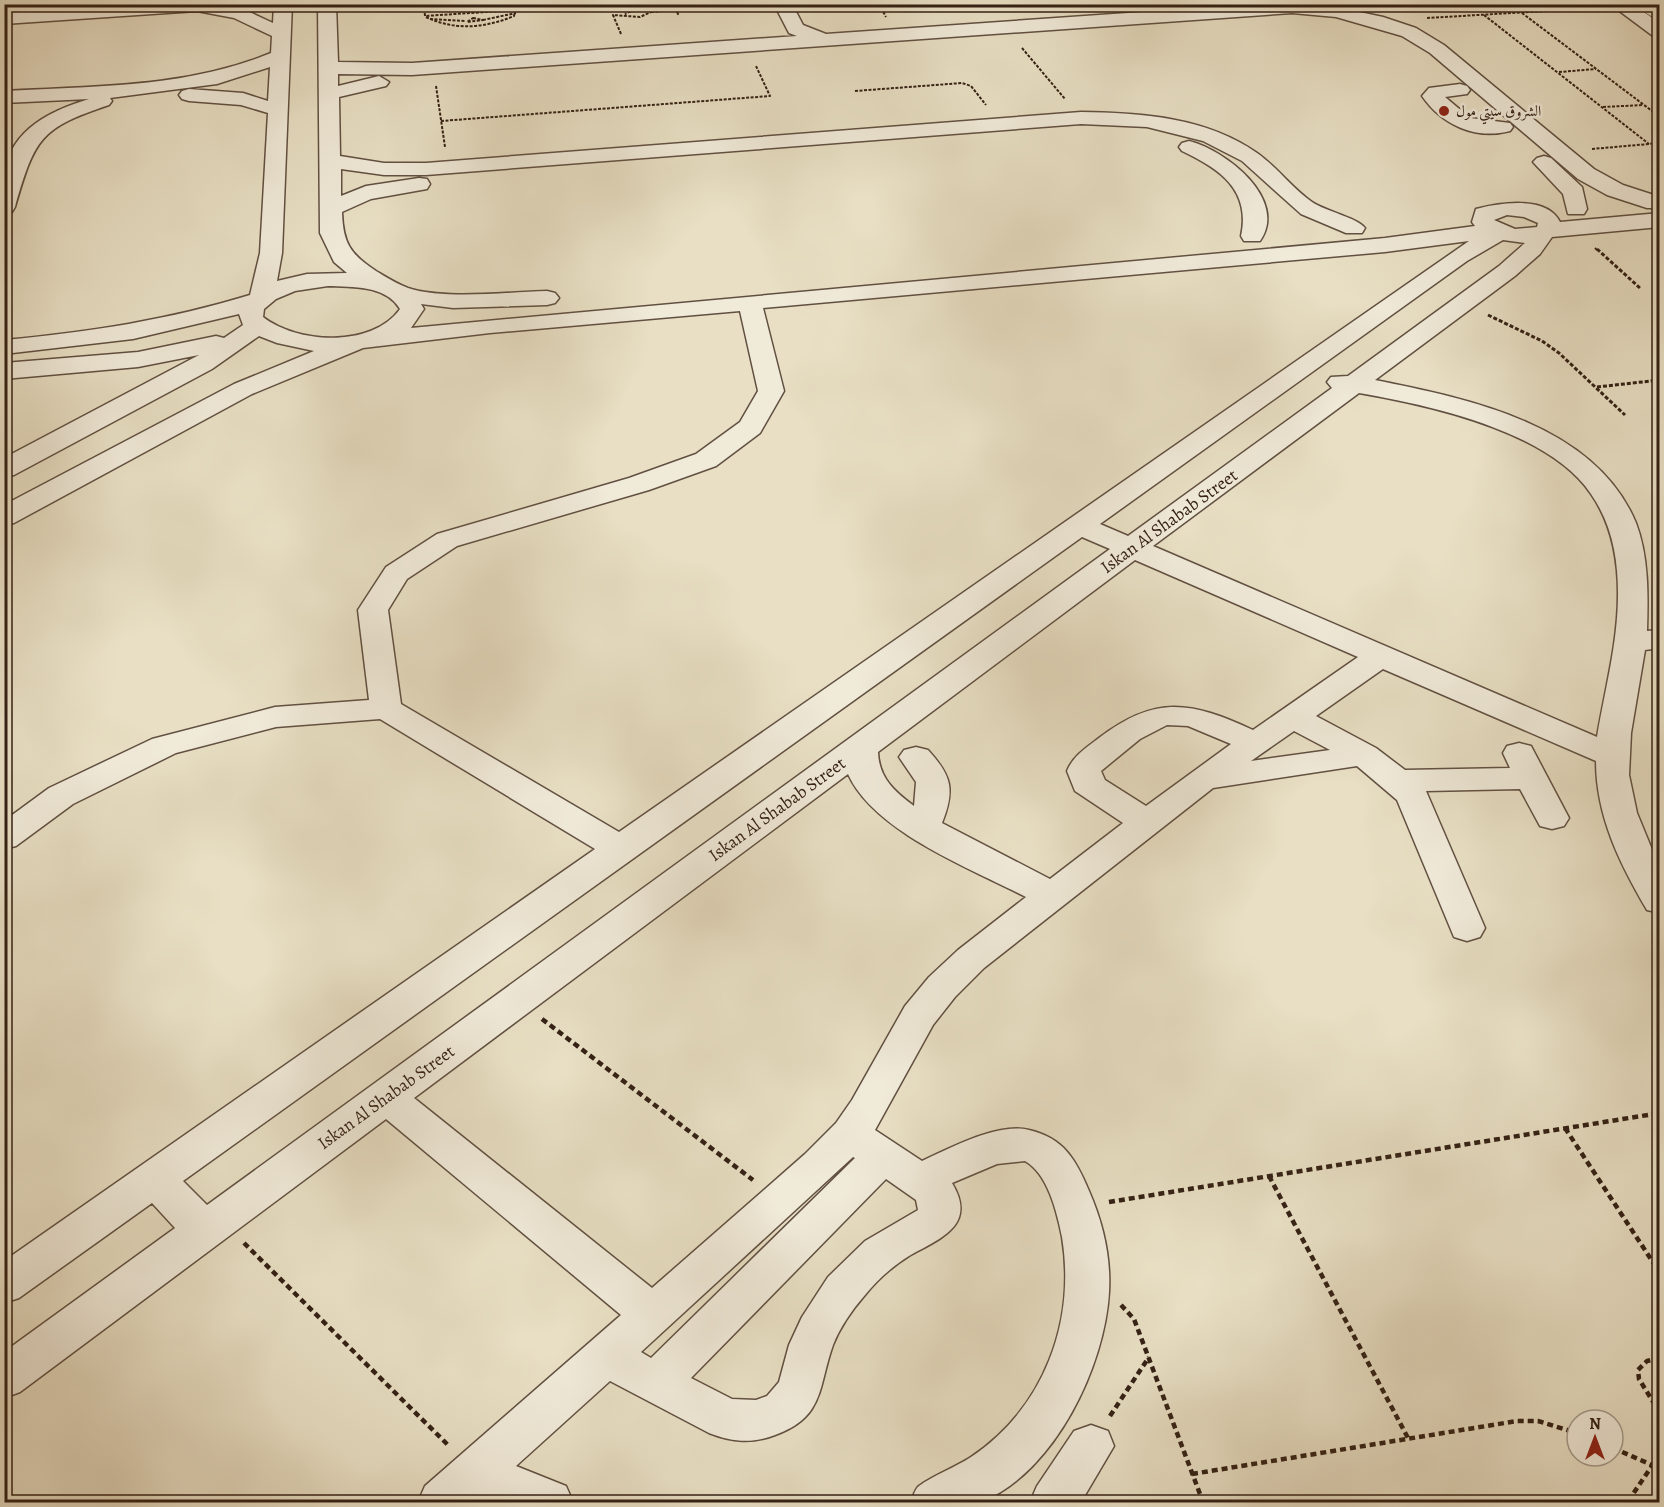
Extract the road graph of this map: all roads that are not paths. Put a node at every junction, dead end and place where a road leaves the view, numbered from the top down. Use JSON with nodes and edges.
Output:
{"nodes":[{"id":1,"x":36,"y":4,"type":"edge"},
{"id":2,"x":221,"y":4,"type":"edge"},
{"id":3,"x":783,"y":4,"type":"edge"},
{"id":4,"x":327,"y":5,"type":"edge"},
{"id":5,"x":162,"y":6,"type":"edge"},
{"id":6,"x":199,"y":6,"type":"junction"},
{"id":7,"x":4,"y":7,"type":"edge"},
{"id":8,"x":283,"y":7,"type":"edge"},
{"id":9,"x":1212,"y":8,"type":"edge"},
{"id":10,"x":1629,"y":8,"type":"edge"},
{"id":11,"x":1659,"y":17,"type":"edge"},
{"id":12,"x":4,"y":19,"type":"edge"},
{"id":13,"x":770,"y":26,"type":"dead end"},
{"id":14,"x":1659,"y":32,"type":"edge"},
{"id":15,"x":281,"y":33,"type":"junction"},
{"id":16,"x":824,"y":40,"type":"junction"},
{"id":17,"x":1659,"y":41,"type":"edge"},
{"id":18,"x":754,"y":50,"type":"junction"},
{"id":19,"x":280,"y":56,"type":"junction"},
{"id":20,"x":328,"y":68,"type":"junction"},
{"id":21,"x":1460,"y":90,"type":"junction"},
{"id":22,"x":164,"y":91,"type":"junction"},
{"id":23,"x":328,"y":94,"type":"junction"},
{"id":24,"x":4,"y":97,"type":"edge"},
{"id":25,"x":106,"y":100,"type":"junction"},
{"id":26,"x":4,"y":107,"type":"edge"},
{"id":27,"x":278,"y":110,"type":"junction"},
{"id":28,"x":1503,"y":127,"type":"junction"},
{"id":29,"x":14,"y":146,"type":"edge"},
{"id":30,"x":329,"y":161,"type":"junction"},
{"id":31,"x":4,"y":207,"type":"edge"},
{"id":32,"x":329,"y":209,"type":"junction"},
{"id":33,"x":1658,"y":209,"type":"edge"},
{"id":34,"x":1554,"y":222,"type":"junction"},
{"id":35,"x":1493,"y":225,"type":"junction"},
{"id":36,"x":1354,"y":228,"type":"junction"},
{"id":37,"x":1252,"y":236,"type":"junction"},
{"id":38,"x":1385,"y":245,"type":"junction"},
{"id":39,"x":1459,"y":256,"type":"junction"},
{"id":40,"x":718,"y":283,"type":"dead end"},
{"id":41,"x":394,"y":290,"type":"junction"},
{"id":42,"x":563,"y":297,"type":"dead end"},
{"id":43,"x":750,"y":303,"type":"junction"},
{"id":44,"x":258,"y":312,"type":"junction"},
{"id":45,"x":4,"y":326,"type":"edge"},
{"id":46,"x":1356,"y":329,"type":"junction"},
{"id":47,"x":363,"y":340,"type":"junction"},
{"id":48,"x":49,"y":343,"type":"junction"},
{"id":49,"x":4,"y":346,"type":"edge"},
{"id":50,"x":1392,"y":356,"type":"junction"},
{"id":51,"x":47,"y":368,"type":"junction"},
{"id":52,"x":4,"y":371,"type":"edge"},
{"id":53,"x":1291,"y":375,"type":"junction"},
{"id":54,"x":1353,"y":385,"type":"junction"},
{"id":55,"x":1467,"y":408,"type":"junction"},
{"id":56,"x":4,"y":469,"type":"edge"},
{"id":57,"x":4,"y":517,"type":"edge"},
{"id":58,"x":1080,"y":525,"type":"junction"},
{"id":59,"x":1132,"y":548,"type":"junction"},
{"id":60,"x":1646,"y":591,"type":"edge"},
{"id":61,"x":1645,"y":640,"type":"edge"},
{"id":62,"x":1381,"y":656,"type":"junction"},
{"id":63,"x":386,"y":709,"type":"junction"},
{"id":64,"x":1293,"y":717,"type":"junction"},
{"id":65,"x":861,"y":748,"type":"junction"},
{"id":66,"x":1364,"y":755,"type":"junction"},
{"id":67,"x":1612,"y":756,"type":"junction"},
{"id":68,"x":916,"y":758,"type":"dead end"},
{"id":69,"x":1231,"y":765,"type":"junction"},
{"id":70,"x":1399,"y":781,"type":"junction"},
{"id":71,"x":1552,"y":818,"type":"dead end"},
{"id":72,"x":1146,"y":822,"type":"junction"},
{"id":73,"x":923,"y":827,"type":"junction"},
{"id":74,"x":4,"y":838,"type":"edge"},
{"id":75,"x":622,"y":849,"type":"junction"},
{"id":76,"x":1053,"y":896,"type":"junction"},
{"id":77,"x":1659,"y":901,"type":"edge"},
{"id":78,"x":1467,"y":928,"type":"dead end"},
{"id":79,"x":386,"y":1097,"type":"junction"},
{"id":80,"x":867,"y":1145,"type":"junction"},
{"id":81,"x":155,"y":1179,"type":"junction"},
{"id":82,"x":921,"y":1179,"type":"junction"},
{"id":83,"x":212,"y":1225,"type":"junction"},
{"id":84,"x":4,"y":1285,"type":"edge"},
{"id":85,"x":653,"y":1316,"type":"junction"},
{"id":86,"x":607,"y":1357,"type":"junction"},
{"id":87,"x":4,"y":1378,"type":"edge"},
{"id":88,"x":656,"y":1383,"type":"junction"},
{"id":89,"x":1091,"y":1446,"type":"road end"},
{"id":90,"x":476,"y":1473,"type":"junction"},
{"id":91,"x":442,"y":1503,"type":"edge"},
{"id":92,"x":549,"y":1503,"type":"edge"},
{"id":93,"x":936,"y":1503,"type":"edge"},
{"id":94,"x":1054,"y":1503,"type":"edge"}],
"edges":[{"from":1,"to":7,"type":"street"},
{"from":2,"to":6,"type":"street"},
{"from":3,"to":16,"type":"street"},
{"from":4,"to":8,"type":"street"},
{"from":4,"to":20,"type":"street"},
{"from":5,"to":6,"type":"street"},
{"from":5,"to":12,"type":"street"},
{"from":6,"to":15,"type":"street"},
{"from":8,"to":15,"type":"street"},
{"from":9,"to":16,"type":"street"},
{"from":9,"to":33,"type":"street"},
{"from":10,"to":11,"type":"main road"},
{"from":10,"to":14,"type":"street"},
{"from":10,"to":17,"type":"street"},
{"from":13,"to":18,"type":"street"},
{"from":15,"to":19,"type":"street"},
{"from":16,"to":18,"type":"street"},
{"from":18,"to":20,"type":"street"},
{"from":18,"to":21,"type":"street"},
{"from":18,"to":23,"type":"street"},
{"from":19,"to":22,"type":"street"},
{"from":19,"to":27,"type":"street"},
{"from":20,"to":23,"type":"street"},
{"from":21,"to":28,"type":"street"},
{"from":21,"to":28,"type":"street"},
{"from":22,"to":24,"type":"street"},
{"from":22,"to":25,"type":"street"},
{"from":22,"to":27,"type":"street"},
{"from":23,"to":30,"type":"street"},
{"from":25,"to":26,"type":"street"},
{"from":25,"to":29,"type":"street"},
{"from":27,"to":44,"type":"street"},
{"from":28,"to":34,"type":"street"},
{"from":29,"to":31,"type":"street"},
{"from":30,"to":32,"type":"street"},
{"from":30,"to":36,"type":"street"},
{"from":32,"to":37,"type":"street"},
{"from":32,"to":41,"type":"street"},
{"from":33,"to":34,"type":"street"},
{"from":34,"to":35,"type":"street"},
{"from":34,"to":50,"type":"street","name":"Iskan Al Shabab Street"},
{"from":35,"to":36,"type":"street"},
{"from":35,"to":38,"type":"street"},
{"from":35,"to":39,"type":"street"},
{"from":36,"to":37,"type":"street"},
{"from":37,"to":40,"type":"street"},
{"from":38,"to":39,"type":"street"},
{"from":38,"to":43,"type":"street"},
{"from":39,"to":46,"type":"street"},
{"from":41,"to":42,"type":"street"},
{"from":41,"to":44,"type":"street"},
{"from":41,"to":47,"type":"street"},
{"from":43,"to":47,"type":"street"},
{"from":43,"to":63,"type":"street"},
{"from":44,"to":47,"type":"street"},
{"from":44,"to":48,"type":"street"},
{"from":44,"to":51,"type":"street"},
{"from":44,"to":56,"type":"street"},
{"from":45,"to":48,"type":"street"},
{"from":46,"to":50,"type":"street"},
{"from":46,"to":53,"type":"street"},
{"from":47,"to":57,"type":"street"},
{"from":48,"to":49,"type":"street"},
{"from":48,"to":51,"type":"street"},
{"from":50,"to":54,"type":"street","name":"Iskan Al Shabab Street"},
{"from":50,"to":55,"type":"street"},
{"from":51,"to":52,"type":"street"},
{"from":53,"to":54,"type":"street"},
{"from":53,"to":58,"type":"street"},
{"from":54,"to":55,"type":"street"},
{"from":54,"to":59,"type":"street","name":"Iskan Al Shabab Street"},
{"from":55,"to":60,"type":"street"},
{"from":58,"to":59,"type":"street"},
{"from":58,"to":75,"type":"street"},
{"from":59,"to":62,"type":"street"},
{"from":59,"to":65,"type":"street","name":"Iskan Al Shabab Street"},
{"from":60,"to":61,"type":"street"},
{"from":61,"to":67,"type":"street"},
{"from":62,"to":64,"type":"street"},
{"from":62,"to":67,"type":"street"},
{"from":63,"to":74,"type":"street"},
{"from":63,"to":75,"type":"street"},
{"from":64,"to":66,"type":"street"},
{"from":64,"to":69,"type":"street"},
{"from":65,"to":73,"type":"street"},
{"from":65,"to":79,"type":"street","name":"Iskan Al Shabab Street"},
{"from":66,"to":69,"type":"street"},
{"from":66,"to":70,"type":"street"},
{"from":67,"to":77,"type":"street"},
{"from":68,"to":73,"type":"street"},
{"from":69,"to":72,"type":"street"},
{"from":69,"to":72,"type":"street"},
{"from":70,"to":71,"type":"street"},
{"from":70,"to":78,"type":"street"},
{"from":72,"to":76,"type":"street"},
{"from":73,"to":76,"type":"street"},
{"from":75,"to":81,"type":"street"},
{"from":76,"to":80,"type":"street"},
{"from":79,"to":83,"type":"street","name":"Iskan Al Shabab Street"},
{"from":79,"to":85,"type":"street"},
{"from":80,"to":82,"type":"street"},
{"from":80,"to":85,"type":"street"},
{"from":80,"to":88,"type":"street"},
{"from":81,"to":83,"type":"street"},
{"from":81,"to":84,"type":"street"},
{"from":82,"to":88,"type":"street"},
{"from":82,"to":93,"type":"street"},
{"from":83,"to":87,"type":"street","name":"Iskan Al Shabab Street"},
{"from":85,"to":86,"type":"street"},
{"from":86,"to":88,"type":"street"},
{"from":86,"to":90,"type":"street"},
{"from":89,"to":94,"type":"street"},
{"from":90,"to":91,"type":"street"},
{"from":90,"to":92,"type":"street"}]}
